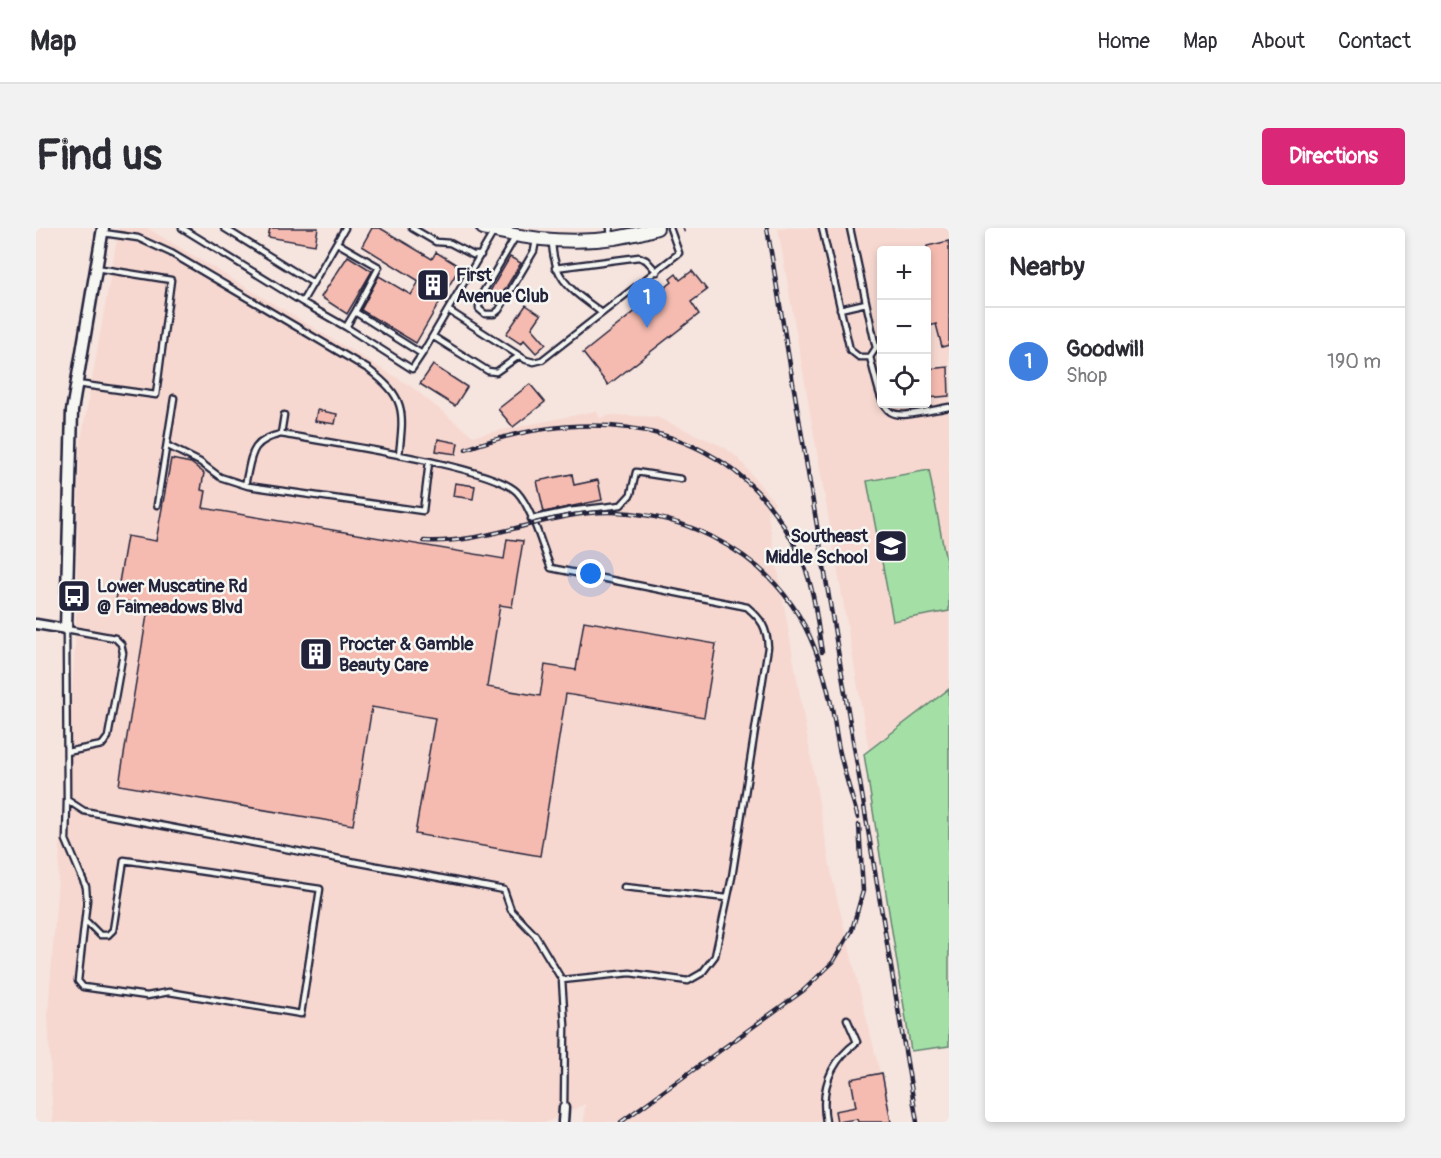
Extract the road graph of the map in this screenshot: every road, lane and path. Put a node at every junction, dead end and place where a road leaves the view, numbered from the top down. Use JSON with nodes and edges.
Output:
{"nodes":[{"id":1,"x":182,"y":228,"type":"edge"},
{"id":2,"x":224,"y":228,"type":"edge"},
{"id":3,"x":345,"y":228,"type":"edge"},
{"id":4,"x":412,"y":228,"type":"edge"},
{"id":5,"x":657,"y":228,"type":"edge"},
{"id":6,"x":670,"y":228,"type":"edge"},
{"id":7,"x":683,"y":228,"type":"edge"},
{"id":8,"x":822,"y":228,"type":"edge"},
{"id":9,"x":850,"y":228,"type":"edge"},
{"id":10,"x":103,"y":230,"type":"edge"},
{"id":11,"x":489,"y":230,"type":"edge"},
{"id":12,"x":611,"y":233,"type":"edge"},
{"id":13,"x":686,"y":234,"type":"dead end"},
{"id":14,"x":516,"y":236,"type":"junction"},
{"id":15,"x":537,"y":239,"type":"junction"},
{"id":16,"x":552,"y":240,"type":"junction"},
{"id":17,"x":337,"y":243,"type":"junction"},
{"id":18,"x":481,"y":255,"type":"junction"},
{"id":19,"x":96,"y":268,"type":"junction"},
{"id":20,"x":555,"y":268,"type":"junction"},
{"id":21,"x":657,"y":272,"type":"junction"},
{"id":22,"x":313,"y":283,"type":"junction"},
{"id":23,"x":302,"y":302,"type":"junction"},
{"id":24,"x":866,"y":303,"type":"junction"},
{"id":25,"x":840,"y":309,"type":"junction"},
{"id":26,"x":448,"y":310,"type":"junction"},
{"id":27,"x":355,"y":312,"type":"junction"},
{"id":28,"x":602,"y":313,"type":"junction"},
{"id":29,"x":346,"y":327,"type":"junction"},
{"id":30,"x":434,"y":337,"type":"junction"},
{"id":31,"x":422,"y":354,"type":"junction"},
{"id":32,"x":519,"y":356,"type":"junction"},
{"id":33,"x":870,"y":357,"type":"junction"},
{"id":34,"x":77,"y":384,"type":"junction"},
{"id":35,"x":174,"y":398,"type":"dead end"},
{"id":36,"x":949,"y":407,"type":"edge"},
{"id":37,"x":284,"y":415,"type":"dead end"},
{"id":38,"x":281,"y":434,"type":"junction"},
{"id":39,"x":168,"y":446,"type":"junction"},
{"id":40,"x":399,"y":455,"type":"junction"},
{"id":41,"x":429,"y":462,"type":"junction"},
{"id":42,"x":681,"y":478,"type":"dead end"},
{"id":43,"x":245,"y":485,"type":"junction"},
{"id":44,"x":157,"y":505,"type":"dead end"},
{"id":45,"x":531,"y":519,"type":"junction"},
{"id":46,"x":36,"y":624,"type":"edge"},
{"id":47,"x":66,"y":629,"type":"junction"},
{"id":48,"x":66,"y":752,"type":"junction"},
{"id":49,"x":67,"y":800,"type":"junction"},
{"id":50,"x":624,"y":886,"type":"dead end"},
{"id":51,"x":728,"y":898,"type":"junction"},
{"id":52,"x":86,"y":921,"type":"junction"},
{"id":53,"x":562,"y":980,"type":"junction"},
{"id":54,"x":846,"y":1019,"type":"dead end"},
{"id":55,"x":564,"y":1108,"type":"joint"},
{"id":56,"x":563,"y":1122,"type":"edge"},
{"id":57,"x":826,"y":1122,"type":"edge"}],
"edges":[{"from":1,"to":23,"type":"lane"},
{"from":2,"to":22,"type":"lane"},
{"from":3,"to":17,"type":"lane"},
{"from":4,"to":18,"type":"lane"},
{"from":5,"to":12,"type":"main road"},
{"from":6,"to":21,"type":"lane"},
{"from":7,"to":13,"type":"path"},
{"from":8,"to":25,"type":"lane"},
{"from":9,"to":24,"type":"lane"},
{"from":10,"to":19,"type":"street"},
{"from":10,"to":40,"type":"lane"},
{"from":11,"to":14,"type":"main road"},
{"from":11,"to":18,"type":"lane"},
{"from":12,"to":16,"type":"main road"},
{"from":14,"to":15,"type":"main road"},
{"from":14,"to":15,"type":"lane"},
{"from":15,"to":16,"type":"main road"},
{"from":16,"to":20,"type":"lane"},
{"from":17,"to":22,"type":"lane"},
{"from":17,"to":27,"type":"lane"},
{"from":18,"to":26,"type":"lane"},
{"from":19,"to":34,"type":"street"},
{"from":19,"to":34,"type":"lane"},
{"from":20,"to":21,"type":"lane"},
{"from":20,"to":28,"type":"lane"},
{"from":21,"to":28,"type":"lane"},
{"from":22,"to":23,"type":"lane"},
{"from":23,"to":29,"type":"lane"},
{"from":24,"to":25,"type":"lane"},
{"from":24,"to":33,"type":"lane"},
{"from":25,"to":33,"type":"lane"},
{"from":26,"to":30,"type":"lane"},
{"from":26,"to":32,"type":"lane"},
{"from":27,"to":29,"type":"lane"},
{"from":27,"to":31,"type":"lane"},
{"from":28,"to":32,"type":"lane"},
{"from":29,"to":31,"type":"lane"},
{"from":30,"to":31,"type":"lane"},
{"from":30,"to":32,"type":"lane"},
{"from":33,"to":36,"type":"lane"},
{"from":34,"to":47,"type":"street"},
{"from":35,"to":39,"type":"lane"},
{"from":37,"to":38,"type":"lane"},
{"from":38,"to":40,"type":"lane"},
{"from":38,"to":43,"type":"lane"},
{"from":39,"to":43,"type":"lane"},
{"from":39,"to":44,"type":"lane"},
{"from":40,"to":41,"type":"lane"},
{"from":41,"to":43,"type":"lane"},
{"from":41,"to":45,"type":"lane"},
{"from":42,"to":45,"type":"lane"},
{"from":45,"to":51,"type":"lane"},
{"from":46,"to":47,"type":"street"},
{"from":47,"to":48,"type":"lane"},
{"from":47,"to":48,"type":"lane"},
{"from":48,"to":49,"type":"lane"},
{"from":49,"to":52,"type":"lane"},
{"from":49,"to":53,"type":"lane"},
{"from":50,"to":51,"type":"lane"},
{"from":51,"to":53,"type":"lane"},
{"from":52,"to":52,"type":"lane"},
{"from":53,"to":55,"type":"lane"},
{"from":54,"to":57,"type":"lane"},
{"from":55,"to":56,"type":"street"}]}
